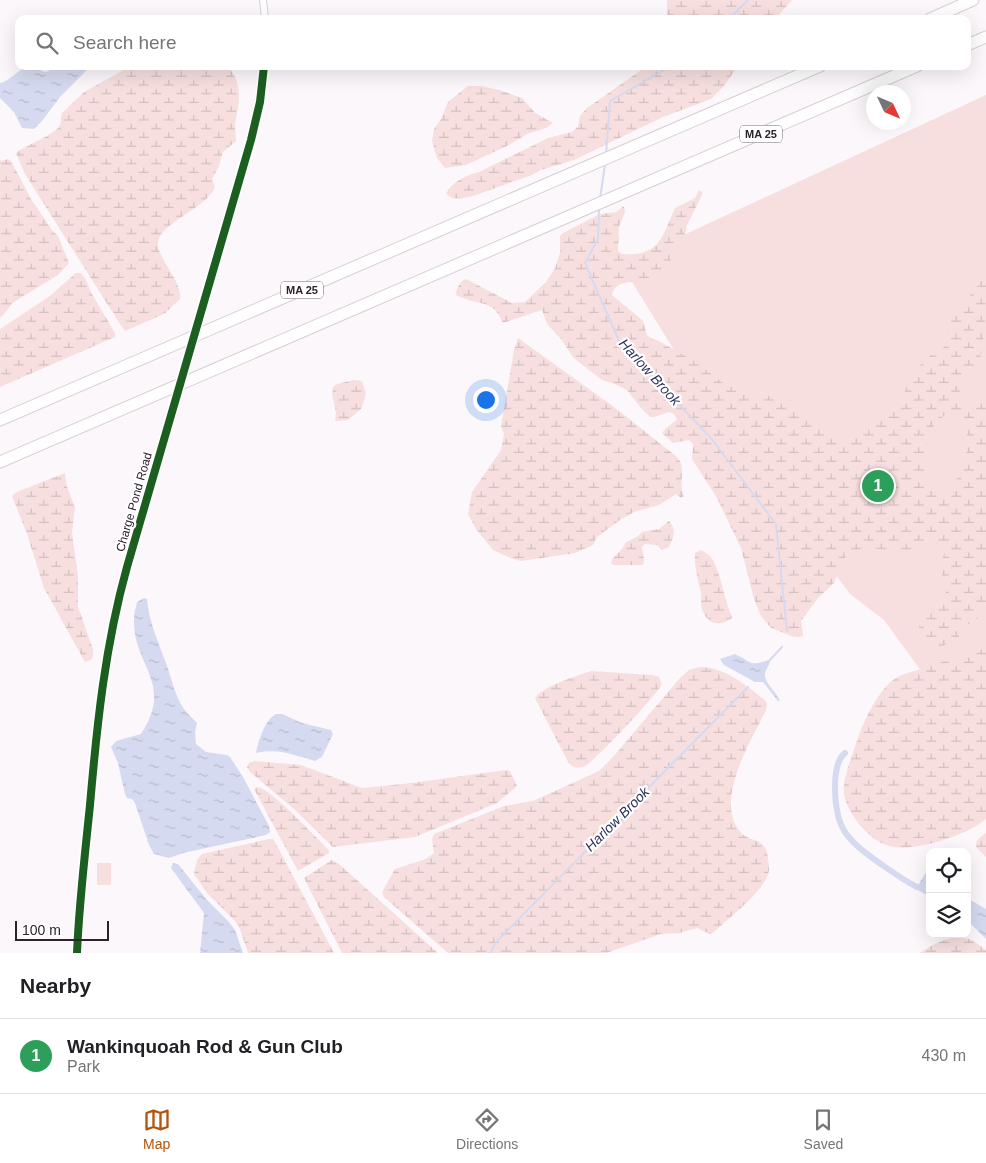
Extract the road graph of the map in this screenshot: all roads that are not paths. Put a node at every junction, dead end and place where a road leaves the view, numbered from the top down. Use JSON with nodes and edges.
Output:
{"nodes":[{"id":1,"x":263,"y":0,"type":"edge"},
{"id":2,"x":973,"y":0,"type":"edge"},
{"id":3,"x":265,"y":15,"type":"edge"},
{"id":4,"x":939,"y":15,"type":"edge"},
{"id":5,"x":986,"y":36,"type":"edge"},
{"id":6,"x":971,"y":43,"type":"edge"},
{"id":7,"x":264,"y":70,"type":"edge"},
{"id":8,"x":811,"y":70,"type":"edge"},
{"id":9,"x":908,"y":70,"type":"edge"},
{"id":10,"x":0,"y":420,"type":"edge"},
{"id":11,"x":0,"y":462,"type":"edge"},
{"id":12,"x":76,"y":953,"type":"edge"}],
"edges":[{"from":1,"to":3,"type":"street"},
{"from":2,"to":4,"type":"highway"},
{"from":5,"to":6,"type":"highway"},
{"from":7,"to":12,"type":"street","name":"Charge Pond Road","bridge":true},
{"from":8,"to":10,"type":"highway","number":"MA 25"},
{"from":9,"to":11,"type":"highway","number":"MA 25"}]}
